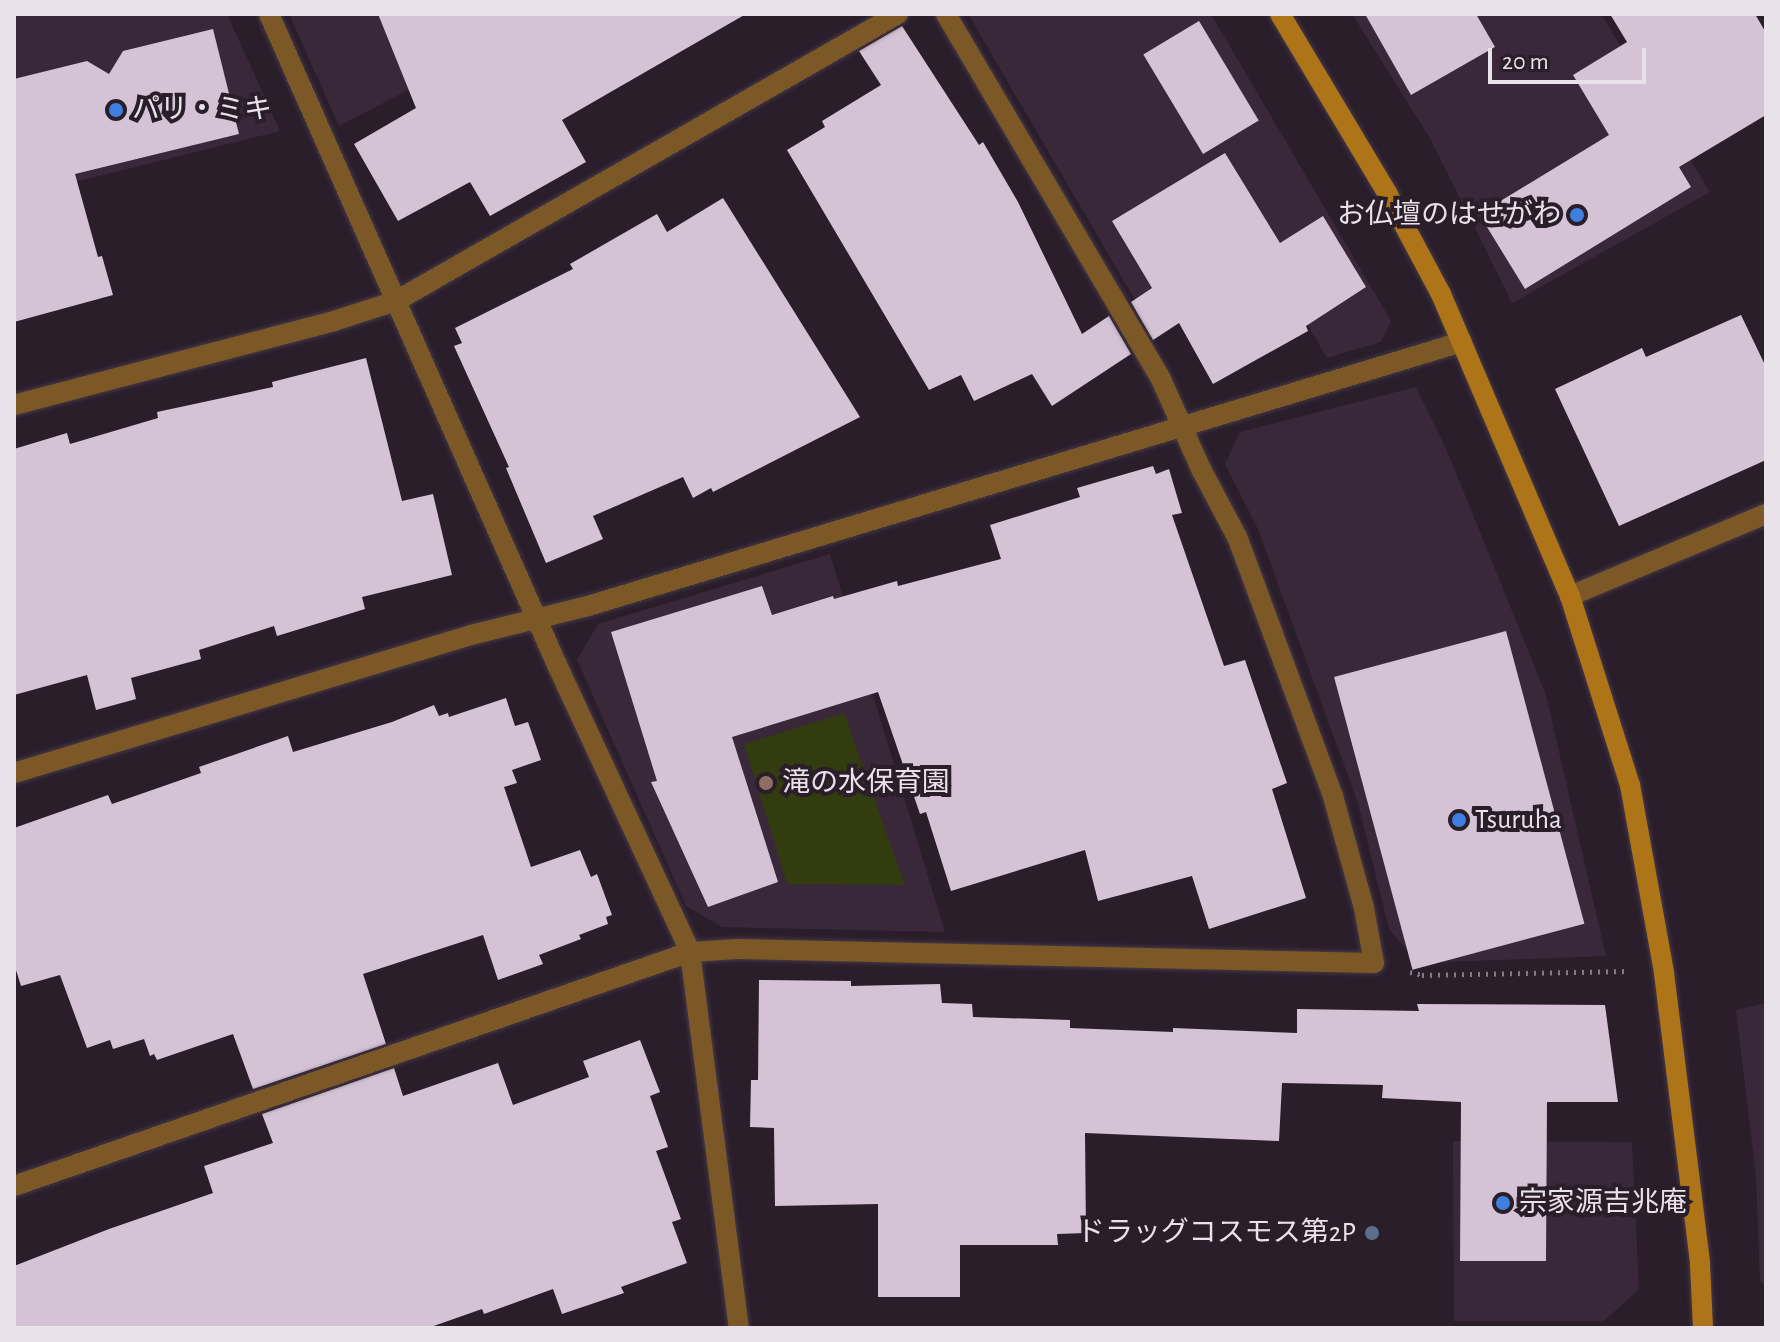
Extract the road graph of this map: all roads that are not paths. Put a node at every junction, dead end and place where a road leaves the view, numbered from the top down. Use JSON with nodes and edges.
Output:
{"nodes":[{"id":1,"x":269,"y":14,"type":"edge"},
{"id":2,"x":898,"y":14,"type":"edge"},
{"id":3,"x":946,"y":14,"type":"edge"},
{"id":4,"x":1280,"y":14,"type":"edge"},
{"id":5,"x":396,"y":301,"type":"junction"},
{"id":6,"x":1462,"y":342,"type":"junction"},
{"id":7,"x":14,"y":405,"type":"edge"},
{"id":8,"x":1183,"y":428,"type":"junction"},
{"id":9,"x":1766,"y":514,"type":"edge"},
{"id":10,"x":1570,"y":596,"type":"junction"},
{"id":11,"x":538,"y":621,"type":"junction"},
{"id":12,"x":14,"y":773,"type":"edge"},
{"id":13,"x":690,"y":952,"type":"junction"},
{"id":14,"x":14,"y":1186,"type":"edge"},
{"id":15,"x":739,"y":1328,"type":"edge"},
{"id":16,"x":1703,"y":1328,"type":"edge"}],
"edges":[{"from":1,"to":5,"type":"street"},
{"from":2,"to":5,"type":"street"},
{"from":3,"to":8,"type":"street"},
{"from":4,"to":6,"type":"street"},
{"from":5,"to":7,"type":"street"},
{"from":5,"to":11,"type":"street"},
{"from":6,"to":8,"type":"street"},
{"from":6,"to":10,"type":"street"},
{"from":8,"to":11,"type":"street"},
{"from":8,"to":13,"type":"street"},
{"from":9,"to":10,"type":"street"},
{"from":10,"to":16,"type":"street"},
{"from":11,"to":12,"type":"street"},
{"from":11,"to":13,"type":"street"},
{"from":13,"to":14,"type":"street"},
{"from":13,"to":15,"type":"street"}]}
